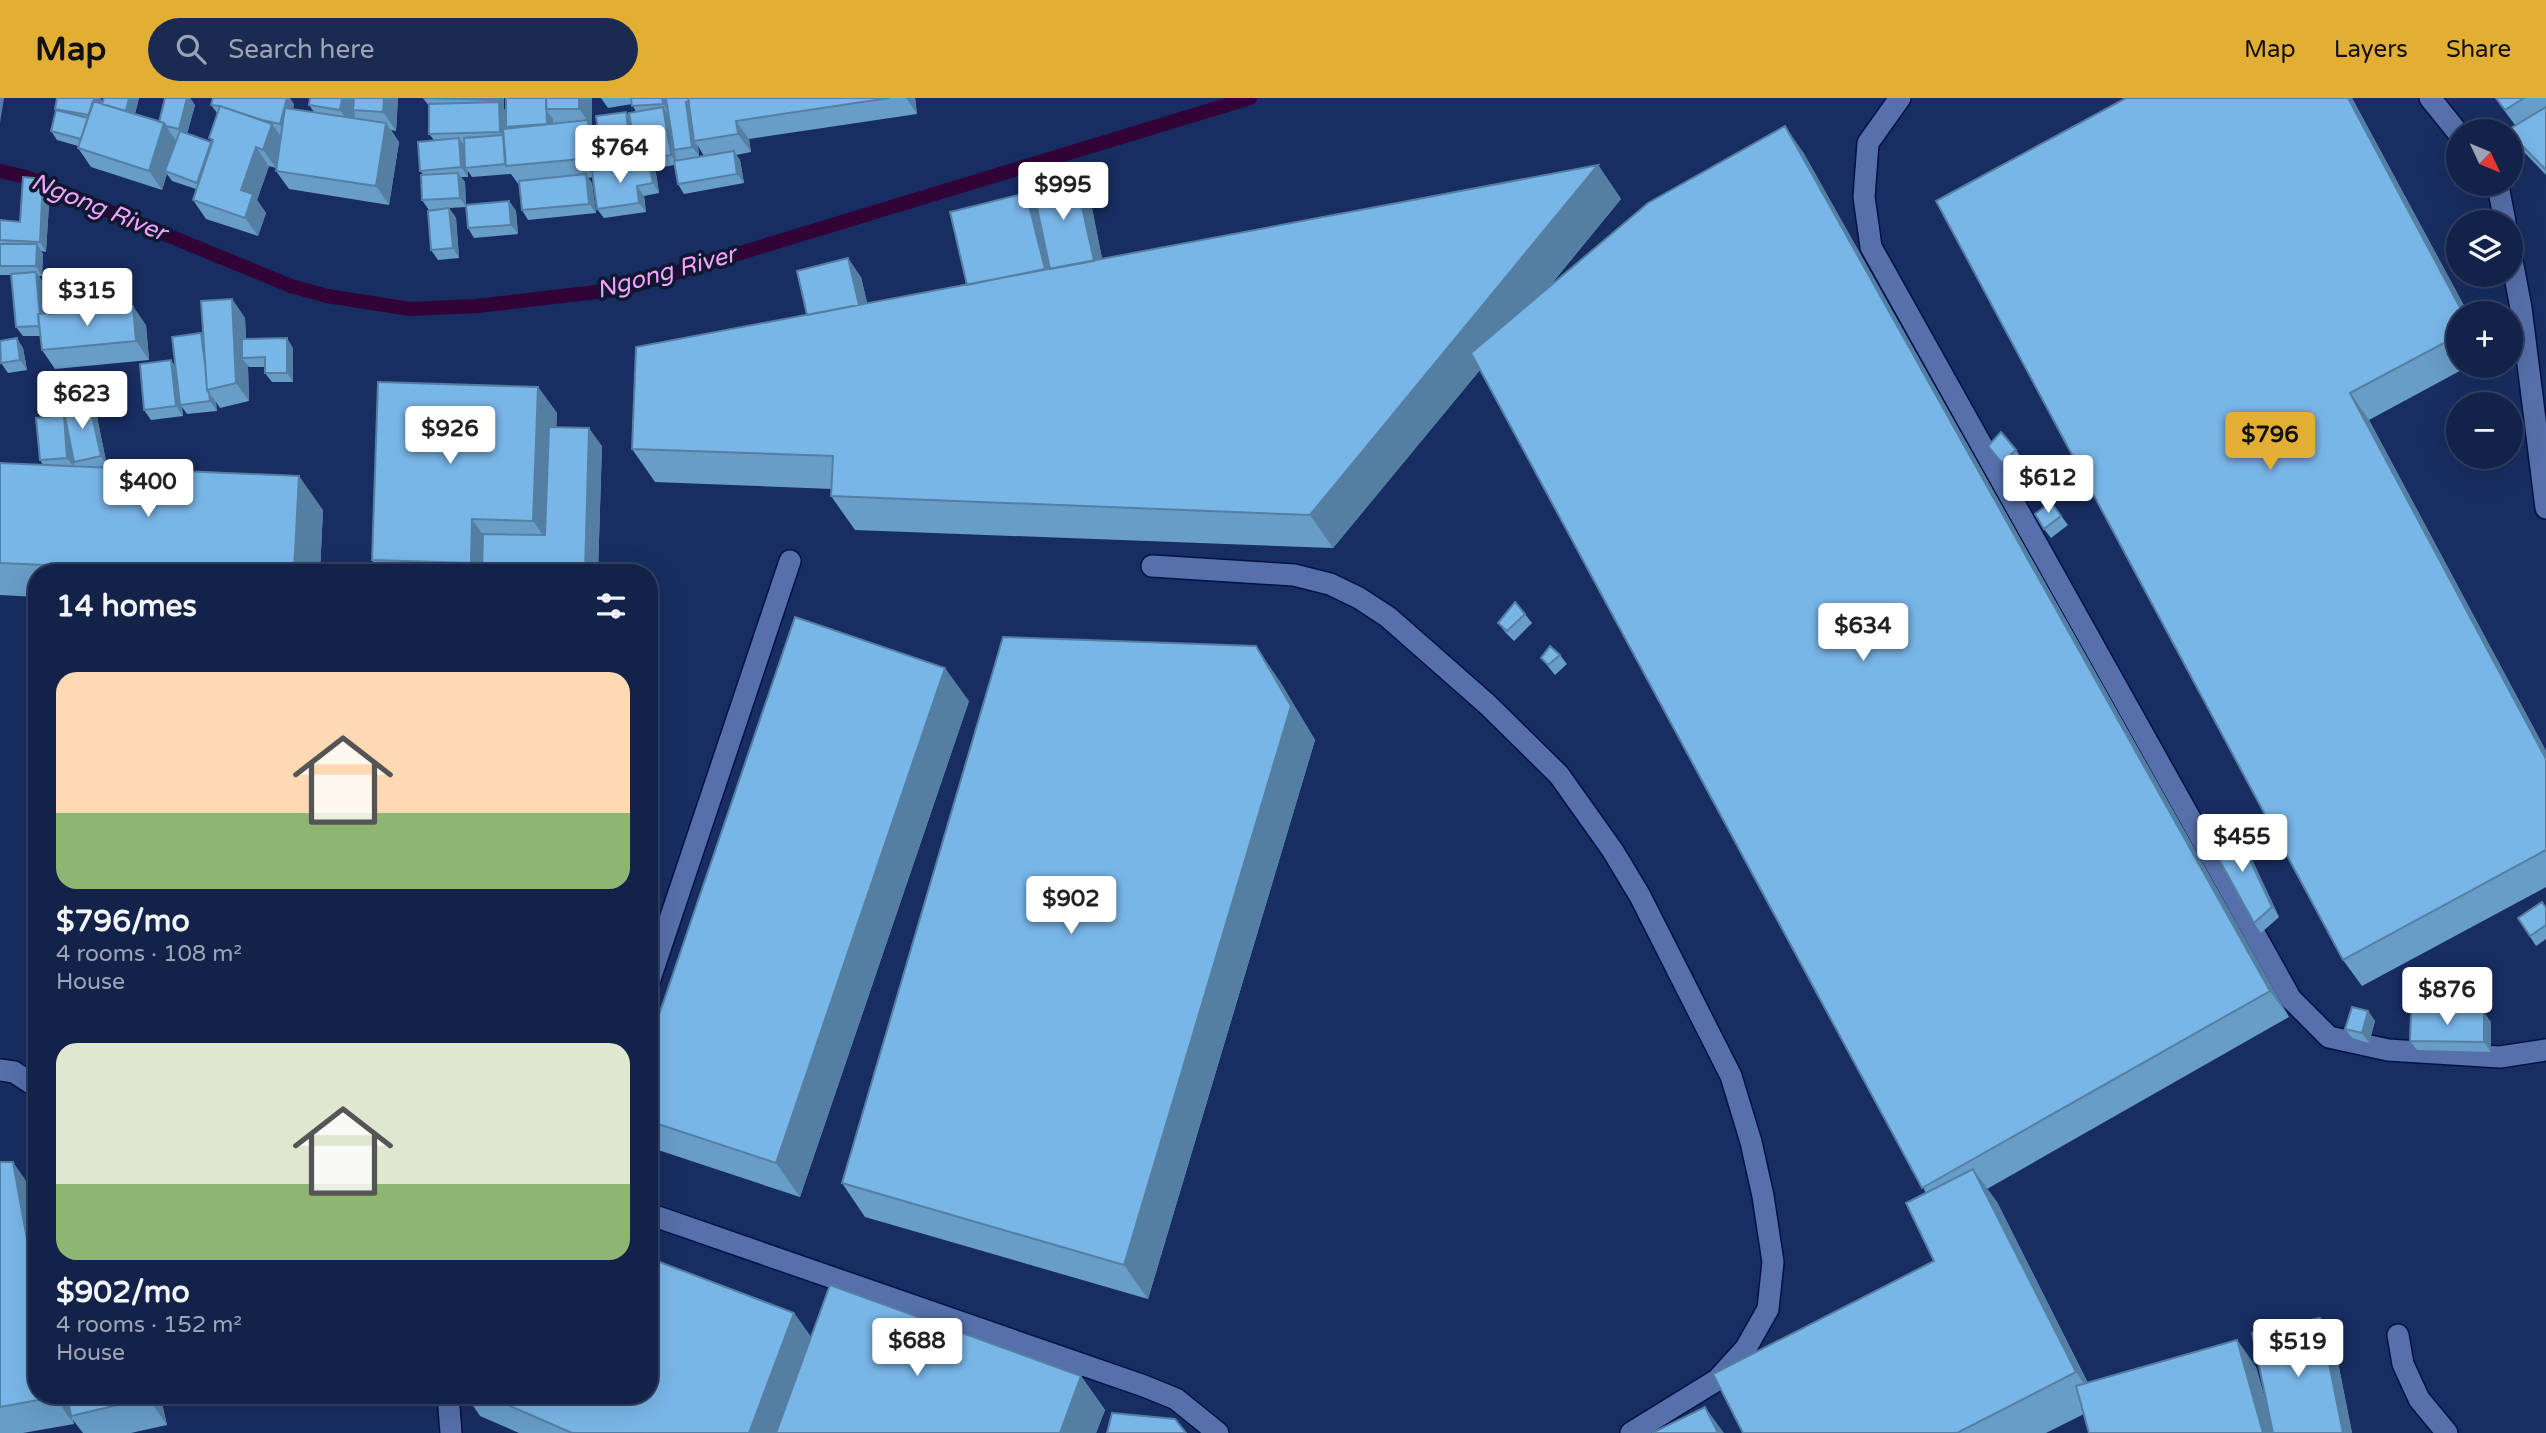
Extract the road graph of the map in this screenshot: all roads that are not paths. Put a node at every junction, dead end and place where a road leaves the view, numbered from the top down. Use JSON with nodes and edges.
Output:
{"nodes":[{"id":1,"x":1899,"y":98,"type":"edge"},
{"id":2,"x":2430,"y":98,"type":"edge"},
{"id":3,"x":2447,"y":119,"type":"edge"},
{"id":4,"x":2517,"y":287,"type":"edge"},
{"id":5,"x":2546,"y":508,"type":"edge"},
{"id":6,"x":790,"y":561,"type":"dead end"},
{"id":7,"x":1152,"y":566,"type":"dead end"},
{"id":8,"x":658,"y":955,"type":"edge"},
{"id":9,"x":2546,"y":1050,"type":"edge"},
{"id":10,"x":0,"y":1070,"type":"edge"},
{"id":11,"x":28,"y":1081,"type":"edge"},
{"id":12,"x":658,"y":1217,"type":"edge"},
{"id":13,"x":2398,"y":1335,"type":"dead end"},
{"id":14,"x":449,"y":1404,"type":"edge"},
{"id":15,"x":451,"y":1433,"type":"edge"},
{"id":16,"x":1219,"y":1433,"type":"edge"},
{"id":17,"x":1632,"y":1433,"type":"edge"},
{"id":18,"x":2447,"y":1433,"type":"edge"}],
"edges":[{"from":1,"to":9,"type":"lane"},
{"from":2,"to":3,"type":"lane"},
{"from":4,"to":5,"type":"lane"},
{"from":6,"to":8,"type":"lane"},
{"from":7,"to":17,"type":"lane"},
{"from":10,"to":11,"type":"lane"},
{"from":12,"to":16,"type":"lane"},
{"from":13,"to":18,"type":"lane"},
{"from":14,"to":15,"type":"lane"}]}
